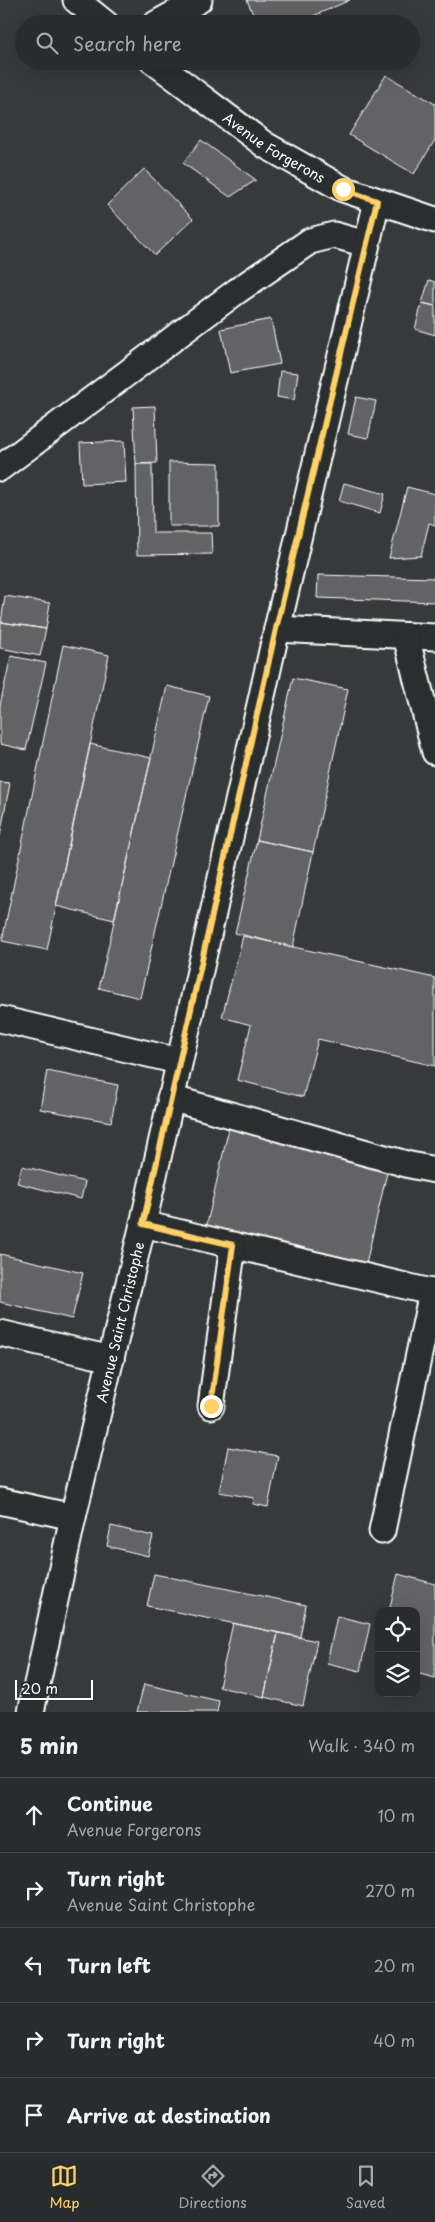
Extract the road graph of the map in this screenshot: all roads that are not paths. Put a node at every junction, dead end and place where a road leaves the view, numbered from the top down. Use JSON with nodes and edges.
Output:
{"nodes":[{"id":1,"x":76,"y":0,"type":"edge"},
{"id":2,"x":199,"y":0,"type":"edge"},
{"id":3,"x":95,"y":15,"type":"edge"},
{"id":4,"x":172,"y":15,"type":"edge"},
{"id":5,"x":165,"y":70,"type":"edge"},
{"id":6,"x":377,"y":201,"type":"junction"},
{"id":7,"x":435,"y":220,"type":"edge"},
{"id":8,"x":366,"y":244,"type":"junction"},
{"id":9,"x":0,"y":468,"type":"edge"},
{"id":10,"x":276,"y":629,"type":"junction"},
{"id":11,"x":406,"y":636,"type":"junction"},
{"id":12,"x":435,"y":637,"type":"edge"},
{"id":13,"x":435,"y":752,"type":"edge"},
{"id":14,"x":0,"y":1019,"type":"edge"},
{"id":15,"x":178,"y":1062,"type":"junction"},
{"id":16,"x":170,"y":1098,"type":"junction"},
{"id":17,"x":435,"y":1170,"type":"edge"},
{"id":18,"x":143,"y":1224,"type":"junction"},
{"id":19,"x":233,"y":1245,"type":"junction"},
{"id":20,"x":433,"y":1292,"type":"edge"},
{"id":21,"x":0,"y":1333,"type":"edge"},
{"id":22,"x":110,"y":1358,"type":"junction"},
{"id":23,"x":211,"y":1406,"type":"dead end"},
{"id":24,"x":0,"y":1501,"type":"edge"},
{"id":25,"x":73,"y":1517,"type":"junction"},
{"id":26,"x":382,"y":1531,"type":"dead end"},
{"id":27,"x":31,"y":1712,"type":"edge"}],
"edges":[{"from":1,"to":3,"type":"street"},
{"from":2,"to":4,"type":"street"},
{"from":5,"to":6,"type":"street","name":"Avenue Forgerons"},
{"from":6,"to":7,"type":"street","name":"Avenue Forgerons"},
{"from":6,"to":8,"type":"street","name":"Avenue Saint Christophe"},
{"from":8,"to":9,"type":"street"},
{"from":8,"to":10,"type":"street","name":"Avenue Saint Christophe"},
{"from":10,"to":11,"type":"street"},
{"from":10,"to":15,"type":"street","name":"Avenue Saint Christophe"},
{"from":11,"to":12,"type":"street"},
{"from":11,"to":13,"type":"street"},
{"from":14,"to":15,"type":"street"},
{"from":15,"to":16,"type":"street","name":"Avenue Saint Christophe"},
{"from":16,"to":17,"type":"street"},
{"from":16,"to":18,"type":"street","name":"Avenue Saint Christophe"},
{"from":18,"to":19,"type":"street"},
{"from":18,"to":22,"type":"street","name":"Avenue Saint Christophe"},
{"from":19,"to":20,"type":"street"},
{"from":19,"to":23,"type":"street"},
{"from":20,"to":26,"type":"street"},
{"from":21,"to":22,"type":"street"},
{"from":22,"to":25,"type":"street","name":"Avenue Saint Christophe"},
{"from":24,"to":25,"type":"street"},
{"from":25,"to":27,"type":"street","name":"Avenue Saint Christophe"}]}
